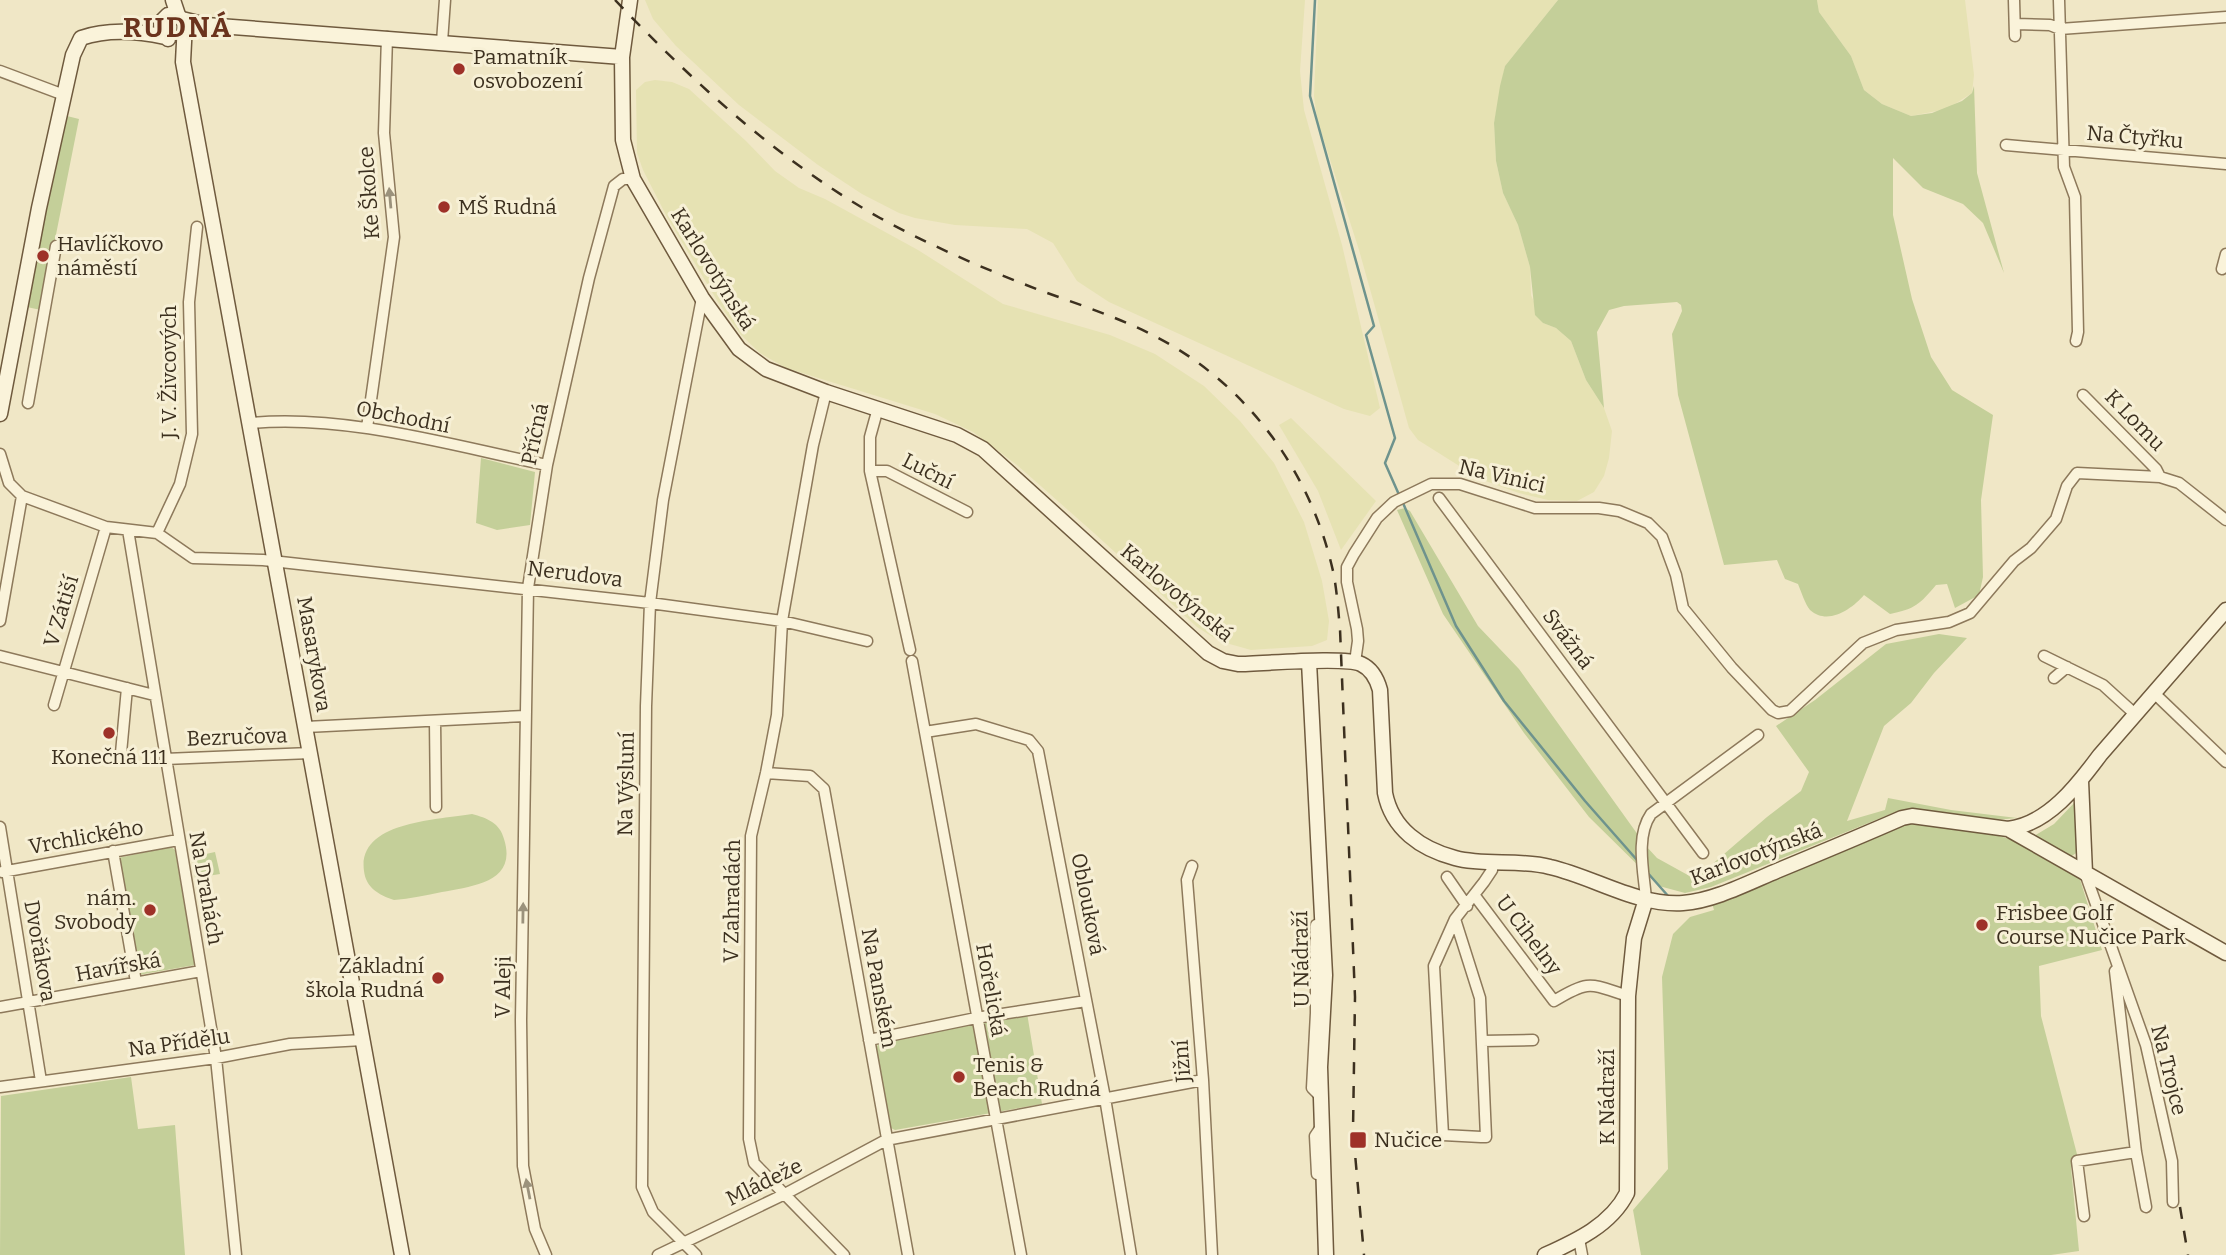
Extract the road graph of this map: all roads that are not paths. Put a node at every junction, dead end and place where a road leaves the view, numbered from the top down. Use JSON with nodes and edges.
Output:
{"nodes":[{"id":1,"x":167,"y":0,"type":"edge"},
{"id":2,"x":173,"y":0,"type":"edge"},
{"id":3,"x":445,"y":0,"type":"edge"},
{"id":4,"x":630,"y":0,"type":"edge"},
{"id":5,"x":2014,"y":0,"type":"edge"},
{"id":6,"x":2059,"y":0,"type":"edge"},
{"id":7,"x":2226,"y":17,"type":"edge"},
{"id":8,"x":175,"y":23,"type":"junction"},
{"id":9,"x":2060,"y":29,"type":"junction"},
{"id":10,"x":144,"y":32,"type":"junction"},
{"id":11,"x":387,"y":37,"type":"junction"},
{"id":12,"x":166,"y":38,"type":"junction"},
{"id":13,"x":442,"y":42,"type":"junction"},
{"id":14,"x":622,"y":57,"type":"junction"},
{"id":15,"x":183,"y":62,"type":"junction"},
{"id":16,"x":0,"y":71,"type":"edge"},
{"id":17,"x":64,"y":95,"type":"junction"},
{"id":18,"x":2006,"y":145,"type":"dead end"},
{"id":19,"x":2064,"y":149,"type":"junction"},
{"id":20,"x":2226,"y":164,"type":"edge"},
{"id":21,"x":633,"y":179,"type":"junction"},
{"id":22,"x":197,"y":227,"type":"dead end"},
{"id":23,"x":218,"y":244,"type":"junction"},
{"id":24,"x":56,"y":246,"type":"dead end"},
{"id":25,"x":196,"y":248,"type":"junction"},
{"id":26,"x":2226,"y":254,"type":"edge"},
{"id":27,"x":2222,"y":269,"type":"dead end"},
{"id":28,"x":702,"y":298,"type":"junction"},
{"id":29,"x":19,"y":309,"type":"junction"},
{"id":30,"x":44,"y":314,"type":"junction"},
{"id":31,"x":2076,"y":341,"type":"dead end"},
{"id":32,"x":826,"y":392,"type":"junction"},
{"id":33,"x":2083,"y":395,"type":"dead end"},
{"id":34,"x":28,"y":403,"type":"dead end"},
{"id":35,"x":878,"y":408,"type":"junction"},
{"id":36,"x":0,"y":414,"type":"edge"},
{"id":37,"x":251,"y":423,"type":"junction"},
{"id":38,"x":367,"y":428,"type":"junction"},
{"id":39,"x":0,"y":454,"type":"edge"},
{"id":40,"x":547,"y":465,"type":"junction"},
{"id":41,"x":870,"y":471,"type":"junction"},
{"id":42,"x":2160,"y":477,"type":"junction"},
{"id":43,"x":22,"y":496,"type":"junction"},
{"id":44,"x":1439,"y":498,"type":"dead end"},
{"id":45,"x":967,"y":512,"type":"dead end"},
{"id":46,"x":2226,"y":520,"type":"edge"},
{"id":47,"x":106,"y":527,"type":"junction"},
{"id":48,"x":128,"y":530,"type":"junction"},
{"id":49,"x":157,"y":533,"type":"junction"},
{"id":50,"x":276,"y":562,"type":"junction"},
{"id":51,"x":528,"y":588,"type":"junction"},
{"id":52,"x":650,"y":603,"type":"junction"},
{"id":53,"x":2226,"y":610,"type":"edge"},
{"id":54,"x":0,"y":621,"type":"edge"},
{"id":55,"x":782,"y":621,"type":"junction"},
{"id":56,"x":867,"y":640,"type":"dead end"},
{"id":57,"x":0,"y":656,"type":"edge"},
{"id":58,"x":2044,"y":656,"type":"dead end"},
{"id":59,"x":1308,"y":662,"type":"junction"},
{"id":60,"x":1355,"y":662,"type":"junction"},
{"id":61,"x":2067,"y":667,"type":"junction"},
{"id":62,"x":64,"y":671,"type":"junction"},
{"id":63,"x":2054,"y":678,"type":"dead end"},
{"id":64,"x":127,"y":688,"type":"junction"},
{"id":65,"x":2154,"y":693,"type":"junction"},
{"id":66,"x":154,"y":695,"type":"junction"},
{"id":67,"x":54,"y":705,"type":"dead end"},
{"id":68,"x":2136,"y":715,"type":"junction"},
{"id":69,"x":525,"y":716,"type":"junction"},
{"id":70,"x":435,"y":721,"type":"junction"},
{"id":71,"x":306,"y":727,"type":"junction"},
{"id":72,"x":925,"y":732,"type":"junction"},
{"id":73,"x":1758,"y":734,"type":"dead end"},
{"id":74,"x":311,"y":752,"type":"junction"},
{"id":75,"x":121,"y":753,"type":"dead end"},
{"id":76,"x":165,"y":759,"type":"junction"},
{"id":77,"x":2226,"y":762,"type":"edge"},
{"id":78,"x":766,"y":773,"type":"junction"},
{"id":79,"x":2081,"y":781,"type":"junction"},
{"id":80,"x":1666,"y":803,"type":"junction"},
{"id":81,"x":436,"y":807,"type":"dead end"},
{"id":82,"x":0,"y":827,"type":"edge"},
{"id":83,"x":2008,"y":829,"type":"junction"},
{"id":84,"x":178,"y":840,"type":"junction"},
{"id":85,"x":113,"y":851,"type":"junction"},
{"id":86,"x":1703,"y":853,"type":"dead end"},
{"id":87,"x":1493,"y":861,"type":"junction"},
{"id":88,"x":1192,"y":866,"type":"dead end"},
{"id":89,"x":3,"y":872,"type":"edge"},
{"id":90,"x":2085,"y":873,"type":"junction"},
{"id":91,"x":1447,"y":877,"type":"dead end"},
{"id":92,"x":1475,"y":896,"type":"junction"},
{"id":93,"x":1646,"y":899,"type":"junction"},
{"id":94,"x":1467,"y":906,"type":"junction"},
{"id":95,"x":1455,"y":919,"type":"junction"},
{"id":96,"x":2112,"y":951,"type":"junction"},
{"id":97,"x":2226,"y":953,"type":"edge"},
{"id":98,"x":201,"y":971,"type":"junction"},
{"id":99,"x":135,"y":982,"type":"junction"},
{"id":100,"x":1628,"y":996,"type":"junction"},
{"id":101,"x":1086,"y":1000,"type":"junction"},
{"id":102,"x":29,"y":1003,"type":"junction"},
{"id":103,"x":0,"y":1007,"type":"edge"},
{"id":104,"x":976,"y":1018,"type":"junction"},
{"id":105,"x":869,"y":1040,"type":"junction"},
{"id":106,"x":1533,"y":1040,"type":"dead end"},
{"id":107,"x":363,"y":1041,"type":"junction"},
{"id":108,"x":1482,"y":1041,"type":"junction"},
{"id":109,"x":216,"y":1058,"type":"junction"},
{"id":110,"x":1203,"y":1080,"type":"junction"},
{"id":111,"x":40,"y":1081,"type":"junction"},
{"id":112,"x":0,"y":1087,"type":"edge"},
{"id":113,"x":1105,"y":1098,"type":"junction"},
{"id":114,"x":996,"y":1120,"type":"junction"},
{"id":115,"x":1321,"y":1127,"type":"junction"},
{"id":116,"x":886,"y":1140,"type":"junction"},
{"id":117,"x":2136,"y":1152,"type":"junction"},
{"id":118,"x":785,"y":1194,"type":"junction"},
{"id":119,"x":2173,"y":1202,"type":"dead end"},
{"id":120,"x":2146,"y":1207,"type":"dead end"},
{"id":121,"x":2084,"y":1216,"type":"dead end"},
{"id":122,"x":1579,"y":1239,"type":"junction"},
{"id":123,"x":683,"y":1243,"type":"junction"},
{"id":124,"x":236,"y":1255,"type":"edge"},
{"id":125,"x":402,"y":1255,"type":"edge"},
{"id":126,"x":545,"y":1255,"type":"edge"},
{"id":127,"x":658,"y":1255,"type":"edge"},
{"id":128,"x":696,"y":1255,"type":"edge"},
{"id":129,"x":844,"y":1255,"type":"edge"},
{"id":130,"x":908,"y":1255,"type":"edge"},
{"id":131,"x":1021,"y":1255,"type":"edge"},
{"id":132,"x":1131,"y":1255,"type":"edge"},
{"id":133,"x":1212,"y":1255,"type":"edge"},
{"id":134,"x":1320,"y":1255,"type":"edge"},
{"id":135,"x":1326,"y":1255,"type":"edge"},
{"id":136,"x":1545,"y":1255,"type":"edge"},
{"id":137,"x":1582,"y":1255,"type":"edge"}],
"edges":[{"from":1,"to":8,"type":"street"},
{"from":2,"to":8,"type":"street"},
{"from":3,"to":13,"type":"street"},
{"from":4,"to":14,"type":"street","name":"Karlovotýnská"},
{"from":5,"to":9,"type":"street"},
{"from":6,"to":9,"type":"street","name":"Na Čtyřku"},
{"from":7,"to":9,"type":"street"},
{"from":8,"to":10,"type":"street"},
{"from":8,"to":11,"type":"street"},
{"from":8,"to":12,"type":"street"},
{"from":8,"to":15,"type":"street"},
{"from":9,"to":19,"type":"street","name":"Na Čtyřku"},
{"from":10,"to":12,"type":"street"},
{"from":10,"to":17,"type":"street"},
{"from":11,"to":13,"type":"street"},
{"from":38,"to":11,"type":"street","name":"Ke Školce","one_way":true},
{"from":12,"to":15,"type":"street"},
{"from":13,"to":14,"type":"street"},
{"from":14,"to":21,"type":"street","name":"Karlovotýnská"},
{"from":15,"to":23,"type":"street","name":"Masarykova"},
{"from":16,"to":17,"type":"street"},
{"from":17,"to":29,"type":"street"},
{"from":18,"to":19,"type":"street"},
{"from":19,"to":20,"type":"street","name":"Na Čtyřku"},
{"from":19,"to":31,"type":"street"},
{"from":21,"to":28,"type":"street","name":"Karlovotýnská"},
{"from":21,"to":40,"type":"street","name":"Příčná"},
{"from":22,"to":25,"type":"street","name":"J. V. Živcových"},
{"from":23,"to":25,"type":"street"},
{"from":23,"to":37,"type":"street","name":"Masarykova"},
{"from":24,"to":30,"type":"street"},
{"from":25,"to":49,"type":"street","name":"J. V. Živcových"},
{"from":26,"to":27,"type":"street"},
{"from":28,"to":32,"type":"street","name":"Karlovotýnská"},
{"from":28,"to":52,"type":"street","name":"Na Výsluní"},
{"from":29,"to":30,"type":"street"},
{"from":29,"to":36,"type":"street"},
{"from":30,"to":34,"type":"street"},
{"from":32,"to":35,"type":"street","name":"Karlovotýnská"},
{"from":32,"to":55,"type":"street","name":"V Zahradách"},
{"from":33,"to":42,"type":"street","name":"K Lomu"},
{"from":35,"to":41,"type":"street"},
{"from":35,"to":59,"type":"street","name":"Karlovotýnská"},
{"from":37,"to":38,"type":"street","name":"Obchodní"},
{"from":37,"to":50,"type":"street","name":"Masarykova"},
{"from":38,"to":40,"type":"street","name":"Obchodní"},
{"from":39,"to":43,"type":"street"},
{"from":40,"to":51,"type":"street","name":"Příčná"},
{"from":41,"to":45,"type":"street","name":"Luční"},
{"from":41,"to":72,"type":"street"},
{"from":42,"to":46,"type":"street","name":"K Lomu"},
{"from":42,"to":60,"type":"street","name":"Na Vinici"},
{"from":43,"to":47,"type":"street"},
{"from":43,"to":54,"type":"street"},
{"from":44,"to":80,"type":"street","name":"Svážná"},
{"from":47,"to":48,"type":"street"},
{"from":47,"to":62,"type":"street","name":"V Zátiší"},
{"from":48,"to":49,"type":"street"},
{"from":48,"to":66,"type":"street","name":"Na Drahách"},
{"from":49,"to":50,"type":"street","name":"Nerudova"},
{"from":50,"to":51,"type":"street","name":"Nerudova"},
{"from":50,"to":71,"type":"street","name":"Masarykova"},
{"from":51,"to":52,"type":"street","name":"Nerudova"},
{"from":51,"to":69,"type":"street","name":"Příčná"},
{"from":52,"to":55,"type":"street","name":"Nerudova"},
{"from":52,"to":123,"type":"street","name":"Na Výsluní"},
{"from":53,"to":65,"type":"street","name":"Karlovotýnská"},
{"from":55,"to":56,"type":"street","name":"Nerudova"},
{"from":55,"to":78,"type":"street","name":"V Zahradách"},
{"from":57,"to":62,"type":"street"},
{"from":58,"to":61,"type":"street"},
{"from":59,"to":60,"type":"street","name":"Karlovotýnská"},
{"from":59,"to":115,"type":"street","name":"U Nádraží"},
{"from":60,"to":87,"type":"street","name":"Karlovotýnská"},
{"from":61,"to":63,"type":"street"},
{"from":61,"to":68,"type":"street"},
{"from":62,"to":64,"type":"street"},
{"from":62,"to":67,"type":"street","name":"V Zátiší"},
{"from":64,"to":66,"type":"street"},
{"from":64,"to":75,"type":"street"},
{"from":65,"to":68,"type":"street","name":"Karlovotýnská"},
{"from":65,"to":77,"type":"street"},
{"from":66,"to":76,"type":"street","name":"Na Drahách"},
{"from":68,"to":79,"type":"street","name":"Karlovotýnská"},
{"from":69,"to":70,"type":"street"},
{"from":126,"to":69,"type":"street","name":"V Aleji","one_way":true},
{"from":70,"to":71,"type":"street"},
{"from":70,"to":81,"type":"street"},
{"from":71,"to":74,"type":"street","name":"Masarykova"},
{"from":72,"to":101,"type":"street","name":"Oblouková"},
{"from":72,"to":104,"type":"street","name":"Hořelická"},
{"from":73,"to":80,"type":"street"},
{"from":74,"to":76,"type":"street","name":"Bezručova"},
{"from":74,"to":107,"type":"street","name":"Masarykova"},
{"from":76,"to":84,"type":"street","name":"Na Drahách"},
{"from":78,"to":105,"type":"street","name":"Na Panském"},
{"from":78,"to":118,"type":"street","name":"V Zahradách"},
{"from":79,"to":83,"type":"street","name":"Karlovotýnská"},
{"from":79,"to":90,"type":"street"},
{"from":80,"to":86,"type":"street","name":"Svážná"},
{"from":80,"to":93,"type":"street"},
{"from":82,"to":89,"type":"street","name":"Dvořákova"},
{"from":83,"to":90,"type":"street"},
{"from":83,"to":93,"type":"street","name":"Karlovotýnská"},
{"from":84,"to":85,"type":"street","name":"Vrchlického"},
{"from":84,"to":98,"type":"street","name":"Na Drahách"},
{"from":85,"to":89,"type":"street","name":"Vrchlického"},
{"from":85,"to":99,"type":"street"},
{"from":87,"to":92,"type":"street"},
{"from":87,"to":93,"type":"street","name":"Karlovotýnská"},
{"from":88,"to":110,"type":"street","name":"Jižní"},
{"from":89,"to":102,"type":"street","name":"Dvořákova"},
{"from":90,"to":96,"type":"street","name":"Na Trojce"},
{"from":90,"to":97,"type":"street"},
{"from":91,"to":94,"type":"street"},
{"from":92,"to":94,"type":"street"},
{"from":92,"to":100,"type":"street","name":"U Cihelny"},
{"from":93,"to":100,"type":"street","name":"K Nádraží"},
{"from":94,"to":95,"type":"street"},
{"from":95,"to":108,"type":"street"},
{"from":95,"to":108,"type":"street"},
{"from":96,"to":117,"type":"street","name":"Na Trojce"},
{"from":96,"to":119,"type":"street","name":"Na Trojce"},
{"from":98,"to":99,"type":"street","name":"Havířská"},
{"from":98,"to":109,"type":"street","name":"Na Drahách"},
{"from":99,"to":102,"type":"street","name":"Havířská"},
{"from":100,"to":122,"type":"street","name":"K Nádraží"},
{"from":101,"to":104,"type":"street"},
{"from":101,"to":113,"type":"street","name":"Oblouková"},
{"from":102,"to":103,"type":"street","name":"Havířská"},
{"from":102,"to":111,"type":"street","name":"Dvořákova"},
{"from":104,"to":105,"type":"street"},
{"from":104,"to":114,"type":"street","name":"Hořelická"},
{"from":105,"to":116,"type":"street","name":"Na Panském"},
{"from":106,"to":108,"type":"street"},
{"from":107,"to":109,"type":"street","name":"Na Přídělu"},
{"from":107,"to":125,"type":"street","name":"Masarykova"},
{"from":109,"to":111,"type":"street","name":"Na Přídělu"},
{"from":109,"to":124,"type":"street","name":"Na Drahách"},
{"from":110,"to":113,"type":"street","name":"Mládeže"},
{"from":110,"to":133,"type":"street","name":"Jižní"},
{"from":111,"to":112,"type":"street","name":"Na Přídělu"},
{"from":113,"to":114,"type":"street","name":"Mládeže"},
{"from":113,"to":132,"type":"street","name":"Oblouková"},
{"from":114,"to":116,"type":"street","name":"Mládeže"},
{"from":114,"to":131,"type":"street","name":"Hořelická"},
{"from":115,"to":134,"type":"street"},
{"from":115,"to":135,"type":"street","name":"U Nádraží"},
{"from":116,"to":118,"type":"street","name":"Mládeže"},
{"from":116,"to":130,"type":"street","name":"Na Panském"},
{"from":117,"to":120,"type":"street","name":"Na Trojce"},
{"from":117,"to":121,"type":"street"},
{"from":118,"to":123,"type":"street","name":"Mládeže"},
{"from":118,"to":129,"type":"street","name":"V Zahradách"},
{"from":122,"to":136,"type":"street","name":"K Nádraží"},
{"from":122,"to":137,"type":"street"},
{"from":123,"to":127,"type":"street","name":"Mládeže"},
{"from":123,"to":128,"type":"street","name":"Na Výsluní"}]}
